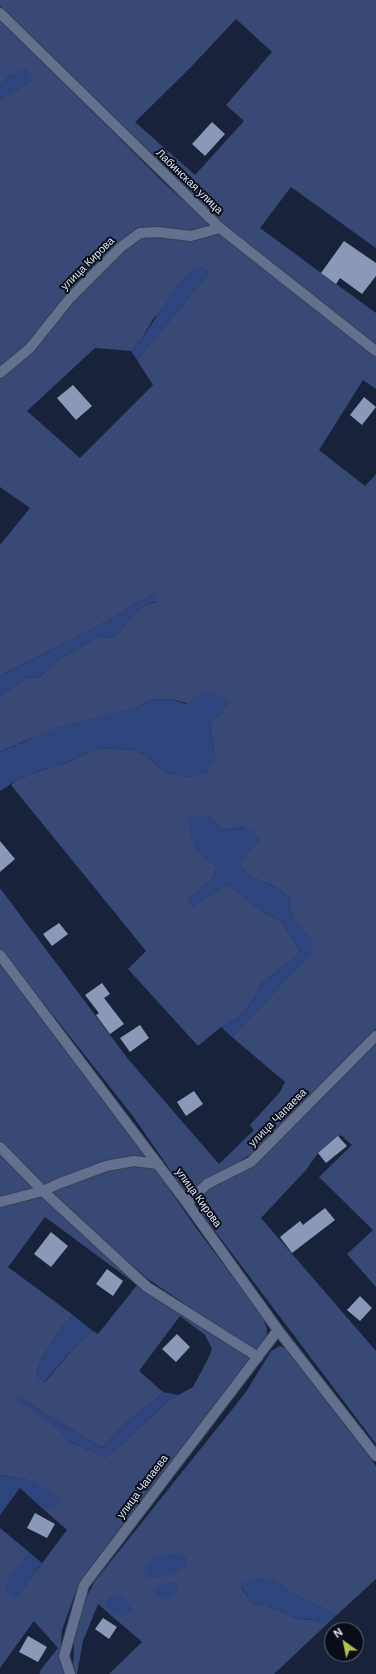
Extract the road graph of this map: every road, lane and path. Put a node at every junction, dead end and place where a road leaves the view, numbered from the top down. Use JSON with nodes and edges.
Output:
{"nodes":[{"id":1,"x":0,"y":14,"type":"edge"},
{"id":2,"x":220,"y":228,"type":"junction"},
{"id":3,"x":376,"y":351,"type":"edge"},
{"id":4,"x":0,"y":373,"type":"edge"},
{"id":5,"x":0,"y":955,"type":"edge"},
{"id":6,"x":376,"y":1036,"type":"edge"},
{"id":7,"x":0,"y":1147,"type":"edge"},
{"id":8,"x":158,"y":1164,"type":"junction"},
{"id":9,"x":43,"y":1191,"type":"junction"},
{"id":10,"x":0,"y":1202,"type":"edge"},
{"id":11,"x":187,"y":1203,"type":"junction"},
{"id":12,"x":278,"y":1330,"type":"junction"},
{"id":13,"x":258,"y":1357,"type":"junction"},
{"id":14,"x":376,"y":1456,"type":"edge"},
{"id":15,"x":70,"y":1674,"type":"edge"}],
"edges":[{"from":1,"to":2,"type":"street","name":"Лабинская улица"},
{"from":2,"to":3,"type":"street","name":"Лабинская улица"},
{"from":2,"to":4,"type":"street","name":"улица Кирова"},
{"from":5,"to":8,"type":"street","name":"улица Кирова"},
{"from":6,"to":11,"type":"street","name":"улица Чапаева"},
{"from":7,"to":9,"type":"street"},
{"from":8,"to":9,"type":"street"},
{"from":8,"to":11,"type":"street","name":"улица Кирова"},
{"from":9,"to":10,"type":"street"},
{"from":9,"to":13,"type":"street"},
{"from":11,"to":12,"type":"street","name":"улица Кирова"},
{"from":12,"to":13,"type":"street","name":"улица Чапаева"},
{"from":12,"to":14,"type":"street","name":"улица Кирова"},
{"from":13,"to":15,"type":"street","name":"улица Чапаева"}]}
